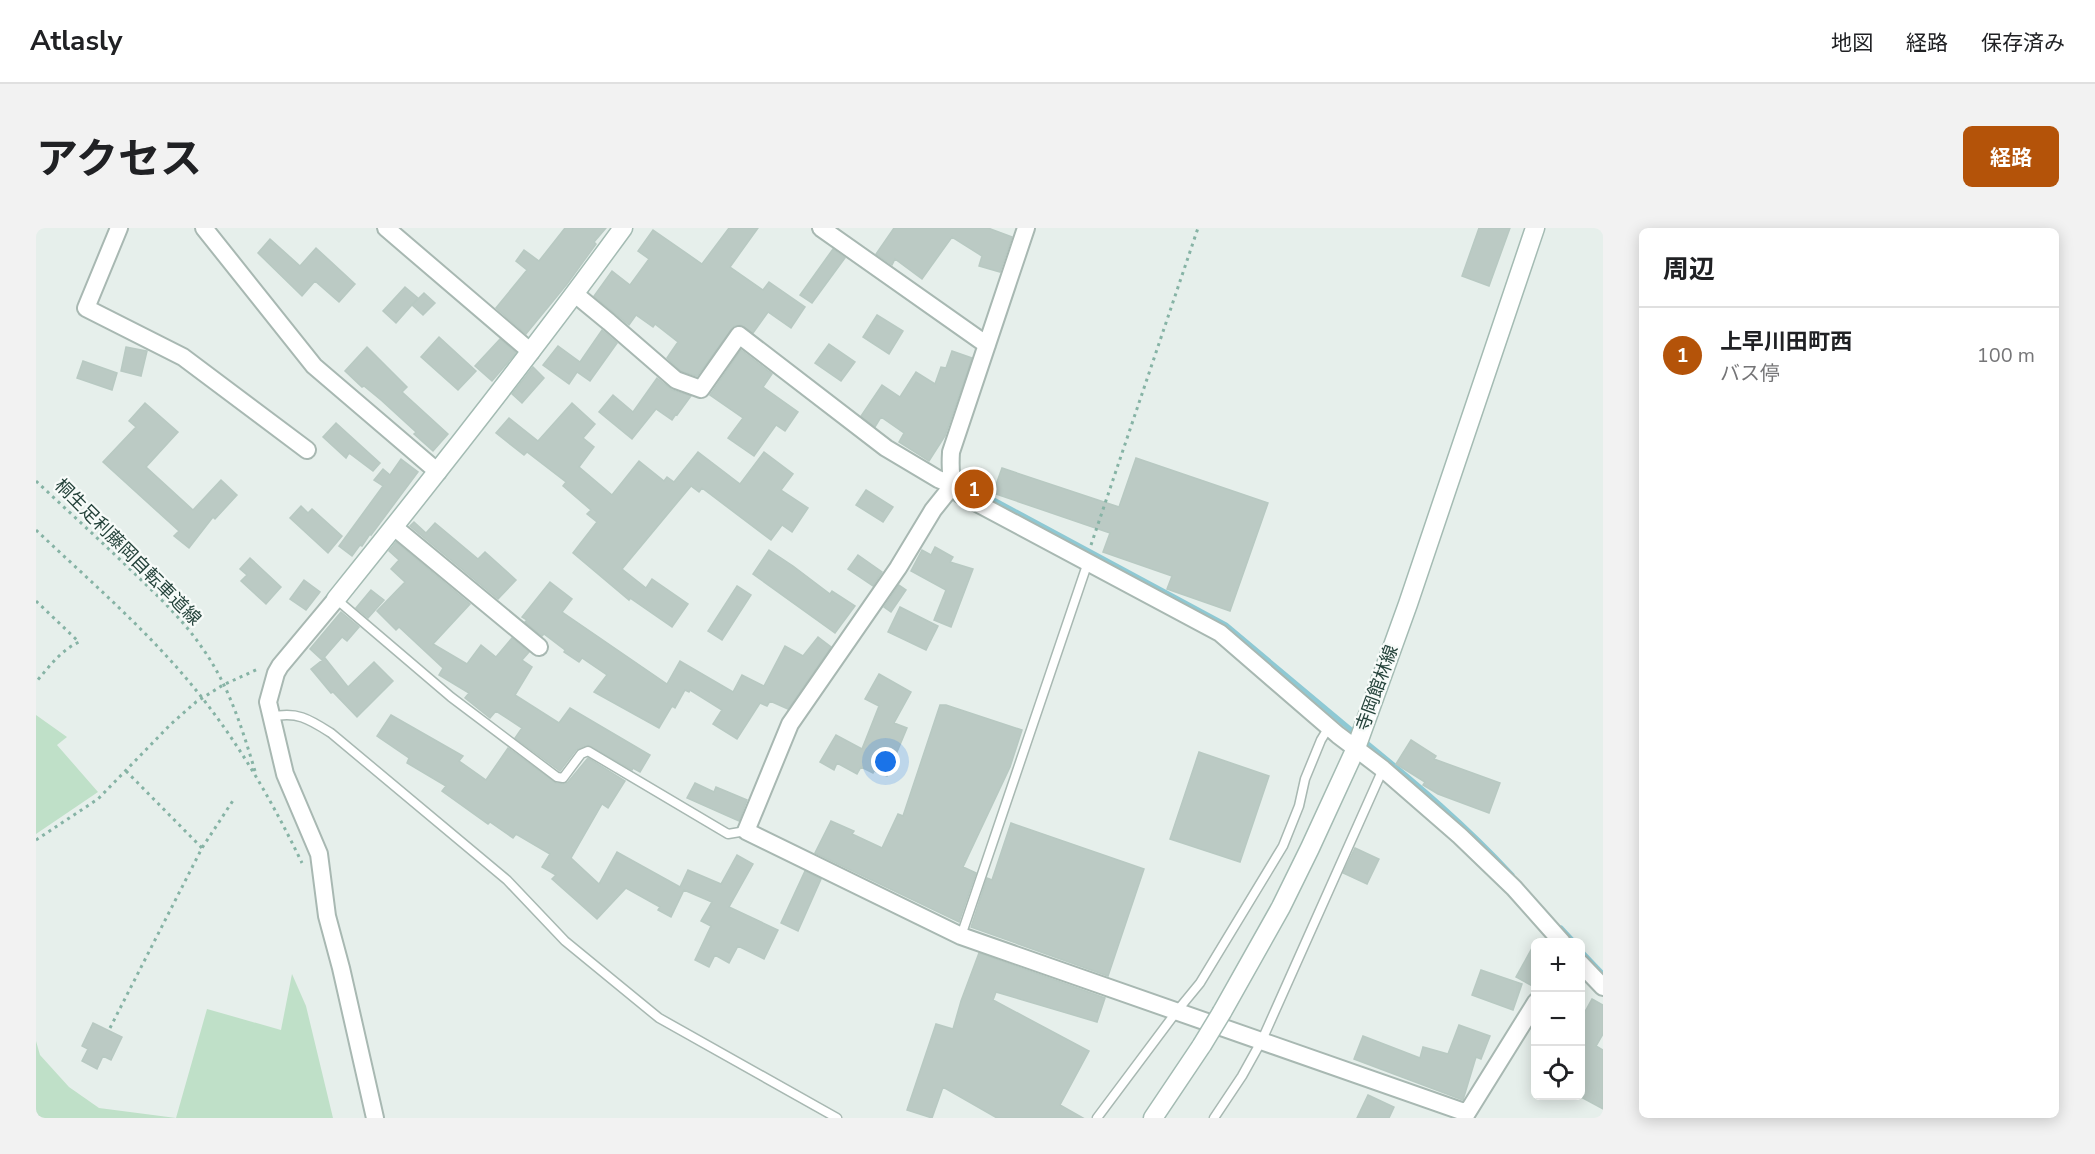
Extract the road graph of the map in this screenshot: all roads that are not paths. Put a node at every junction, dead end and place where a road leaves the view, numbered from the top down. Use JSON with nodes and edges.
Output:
{"nodes":[{"id":1,"x":118,"y":228,"type":"edge"},
{"id":2,"x":204,"y":228,"type":"edge"},
{"id":3,"x":386,"y":228,"type":"edge"},
{"id":4,"x":623,"y":228,"type":"edge"},
{"id":5,"x":821,"y":228,"type":"edge"},
{"id":6,"x":1026,"y":228,"type":"edge"},
{"id":7,"x":1535,"y":228,"type":"edge"},
{"id":8,"x":575,"y":294,"type":"junction"},
{"id":9,"x":987,"y":345,"type":"junction"},
{"id":10,"x":531,"y":352,"type":"junction"},
{"id":11,"x":307,"y":450,"type":"dead end"},
{"id":12,"x":438,"y":472,"type":"junction"},
{"id":13,"x":953,"y":485,"type":"junction"},
{"id":14,"x":394,"y":527,"type":"junction"},
{"id":15,"x":1088,"y":561,"type":"junction"},
{"id":16,"x":336,"y":599,"type":"junction"},
{"id":17,"x":539,"y":648,"type":"dead end"},
{"id":18,"x":271,"y":717,"type":"junction"},
{"id":19,"x":1329,"y":727,"type":"junction"},
{"id":20,"x":1356,"y":748,"type":"junction"},
{"id":21,"x":1383,"y":769,"type":"junction"},
{"id":22,"x":746,"y":831,"type":"junction"},
{"id":23,"x":961,"y":936,"type":"junction"},
{"id":24,"x":1558,"y":938,"type":"edge"},
{"id":25,"x":1585,"y":967,"type":"edge"},
{"id":26,"x":1603,"y":987,"type":"edge"},
{"id":27,"x":1531,"y":1010,"type":"edge"},
{"id":28,"x":1177,"y":1011,"type":"junction"},
{"id":29,"x":1262,"y":1040,"type":"junction"},
{"id":30,"x":1465,"y":1115,"type":"edge"},
{"id":31,"x":375,"y":1118,"type":"edge"},
{"id":32,"x":837,"y":1118,"type":"edge"},
{"id":33,"x":1097,"y":1118,"type":"edge"},
{"id":34,"x":1153,"y":1118,"type":"edge"},
{"id":35,"x":1214,"y":1118,"type":"edge"}],
"edges":[{"from":1,"to":11,"type":"street"},
{"from":2,"to":12,"type":"street"},
{"from":3,"to":10,"type":"street"},
{"from":4,"to":8,"type":"main road"},
{"from":5,"to":9,"type":"street"},
{"from":6,"to":9,"type":"street"},
{"from":7,"to":20,"type":"main road","name":"寺岡館林線"},
{"from":8,"to":10,"type":"main road"},
{"from":8,"to":13,"type":"street"},
{"from":9,"to":13,"type":"street"},
{"from":10,"to":12,"type":"main road"},
{"from":12,"to":14,"type":"main road"},
{"from":13,"to":15,"type":"street"},
{"from":13,"to":22,"type":"street"},
{"from":14,"to":16,"type":"main road"},
{"from":14,"to":17,"type":"street"},
{"from":15,"to":19,"type":"street"},
{"from":15,"to":23,"type":"lane"},
{"from":16,"to":18,"type":"street"},
{"from":16,"to":22,"type":"lane"},
{"from":18,"to":31,"type":"street"},
{"from":18,"to":32,"type":"lane"},
{"from":19,"to":20,"type":"street"},
{"from":19,"to":28,"type":"lane"},
{"from":20,"to":21,"type":"street"},
{"from":20,"to":34,"type":"main road","name":"寺岡館林線","bridge":true},
{"from":21,"to":24,"type":"street"},
{"from":21,"to":29,"type":"lane"},
{"from":22,"to":23,"type":"street"},
{"from":23,"to":28,"type":"street"},
{"from":25,"to":26,"type":"street"},
{"from":27,"to":30,"type":"street"},
{"from":28,"to":29,"type":"street"},
{"from":28,"to":33,"type":"lane"},
{"from":29,"to":30,"type":"street"},
{"from":29,"to":35,"type":"lane"}]}
